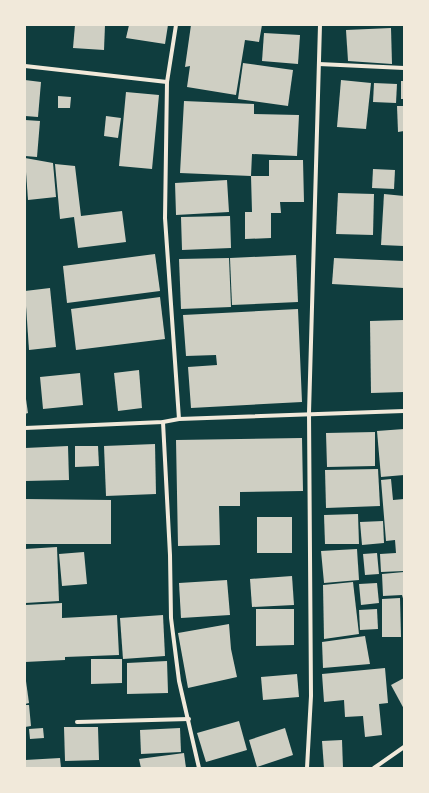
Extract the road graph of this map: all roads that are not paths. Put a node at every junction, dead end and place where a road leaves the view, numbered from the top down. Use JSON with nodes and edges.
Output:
{"nodes":[{"id":1,"x":176,"y":25,"type":"edge"},
{"id":2,"x":320,"y":25,"type":"edge"},
{"id":3,"x":319,"y":64,"type":"junction"},
{"id":4,"x":25,"y":66,"type":"edge"},
{"id":5,"x":404,"y":68,"type":"edge"},
{"id":6,"x":167,"y":82,"type":"junction"},
{"id":7,"x":404,"y":411,"type":"edge"},
{"id":8,"x":309,"y":413,"type":"junction"},
{"id":9,"x":179,"y":419,"type":"junction"},
{"id":10,"x":163,"y":422,"type":"junction"},
{"id":11,"x":25,"y":428,"type":"edge"},
{"id":12,"x":189,"y":719,"type":"junction"},
{"id":13,"x":77,"y":722,"type":"dead end"},
{"id":14,"x":404,"y":747,"type":"edge"},
{"id":15,"x":199,"y":768,"type":"edge"},
{"id":16,"x":307,"y":768,"type":"edge"},
{"id":17,"x":374,"y":768,"type":"edge"}],
"edges":[{"from":1,"to":6,"type":"street"},
{"from":2,"to":3,"type":"street"},
{"from":3,"to":5,"type":"street"},
{"from":3,"to":8,"type":"street"},
{"from":4,"to":6,"type":"street"},
{"from":6,"to":9,"type":"street"},
{"from":7,"to":8,"type":"street"},
{"from":8,"to":9,"type":"street"},
{"from":8,"to":16,"type":"street"},
{"from":9,"to":10,"type":"street"},
{"from":10,"to":11,"type":"street"},
{"from":10,"to":12,"type":"street"},
{"from":12,"to":13,"type":"street"},
{"from":12,"to":15,"type":"street"},
{"from":14,"to":17,"type":"street"}]}
